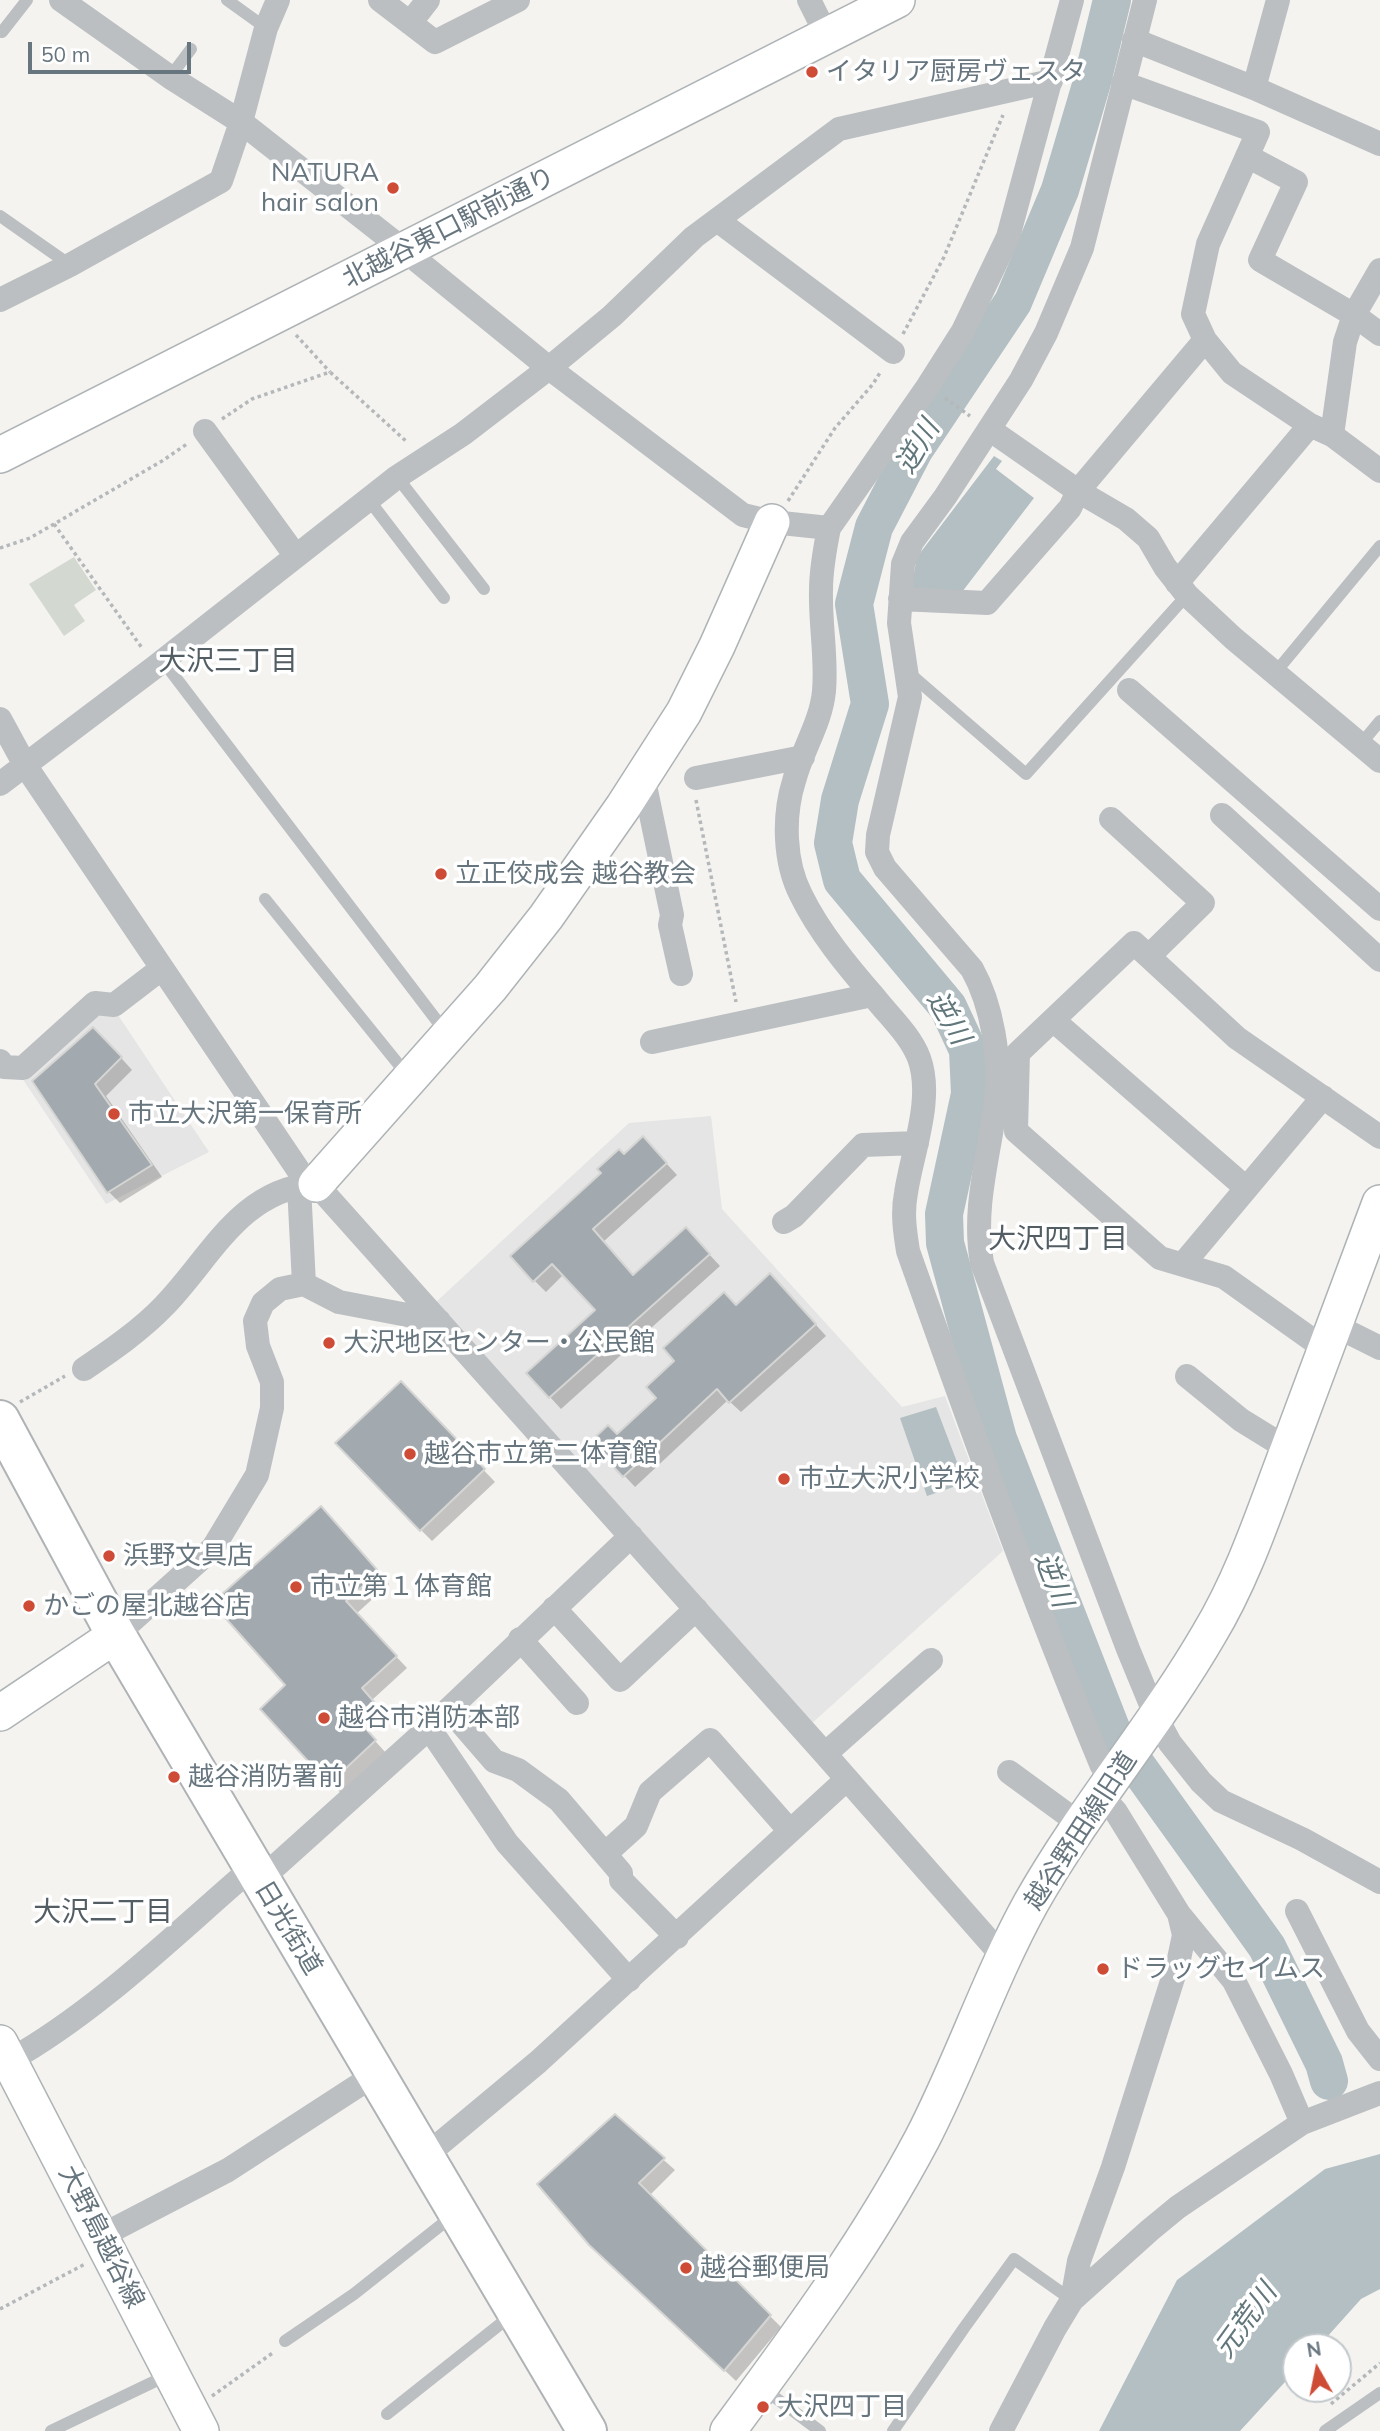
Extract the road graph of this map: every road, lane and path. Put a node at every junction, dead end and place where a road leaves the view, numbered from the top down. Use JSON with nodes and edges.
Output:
{"nodes":[{"id":1,"x":27,"y":0,"type":"edge"},
{"id":2,"x":227,"y":0,"type":"edge"},
{"id":3,"x":278,"y":0,"type":"edge"},
{"id":4,"x":380,"y":0,"type":"edge"},
{"id":5,"x":428,"y":0,"type":"edge"},
{"id":6,"x":518,"y":0,"type":"edge"},
{"id":7,"x":809,"y":0,"type":"edge"},
{"id":8,"x":897,"y":0,"type":"edge"},
{"id":9,"x":1072,"y":0,"type":"edge"},
{"id":10,"x":1145,"y":0,"type":"edge"},
{"id":11,"x":1278,"y":0,"type":"edge"},
{"id":12,"x":74,"y":4,"type":"edge"},
{"id":13,"x":410,"y":23,"type":"junction"},
{"id":14,"x":266,"y":28,"type":"junction"},
{"id":15,"x":2,"y":32,"type":"dead end"},
{"id":16,"x":827,"y":36,"type":"junction"},
{"id":17,"x":1134,"y":40,"type":"junction"},
{"id":18,"x":191,"y":49,"type":"dead end"},
{"id":19,"x":170,"y":77,"type":"junction"},
{"id":20,"x":1051,"y":81,"type":"junction"},
{"id":21,"x":1123,"y":83,"type":"junction"},
{"id":22,"x":1254,"y":88,"type":"junction"},
{"id":23,"x":1014,"y":91,"type":"junction"},
{"id":24,"x":241,"y":122,"type":"junction"},
{"id":25,"x":1380,"y":144,"type":"edge"},
{"id":26,"x":1247,"y":156,"type":"junction"},
{"id":27,"x":0,"y":216,"type":"edge"},
{"id":28,"x":717,"y":220,"type":"junction"},
{"id":29,"x":404,"y":250,"type":"junction"},
{"id":30,"x":71,"y":265,"type":"junction"},
{"id":31,"x":1380,"y":270,"type":"edge"},
{"id":32,"x":0,"y":300,"type":"edge"},
{"id":33,"x":1354,"y":315,"type":"junction"},
{"id":34,"x":292,"y":330,"type":"dead end"},
{"id":35,"x":1380,"y":334,"type":"edge"},
{"id":36,"x":1205,"y":341,"type":"junction"},
{"id":37,"x":893,"y":352,"type":"junction"},
{"id":38,"x":549,"y":368,"type":"junction"},
{"id":39,"x":330,"y":372,"type":"dead end"},
{"id":40,"x":945,"y":398,"type":"dead end"},
{"id":41,"x":983,"y":425,"type":"junction"},
{"id":42,"x":1321,"y":430,"type":"junction"},
{"id":43,"x":205,"y":431,"type":"dead end"},
{"id":44,"x":0,"y":456,"type":"edge"},
{"id":45,"x":1380,"y":471,"type":"edge"},
{"id":46,"x":397,"y":477,"type":"junction"},
{"id":47,"x":1078,"y":491,"type":"junction"},
{"id":48,"x":369,"y":500,"type":"junction"},
{"id":49,"x":772,"y":522,"type":"junction"},
{"id":50,"x":54,"y":524,"type":"dead end"},
{"id":51,"x":829,"y":528,"type":"junction"},
{"id":52,"x":1380,"y":546,"type":"edge"},
{"id":53,"x":295,"y":555,"type":"junction"},
{"id":54,"x":484,"y":589,"type":"dead end"},
{"id":55,"x":1182,"y":589,"type":"junction"},
{"id":56,"x":444,"y":598,"type":"dead end"},
{"id":57,"x":900,"y":599,"type":"junction"},
{"id":58,"x":159,"y":664,"type":"junction"},
{"id":59,"x":908,"y":672,"type":"junction"},
{"id":60,"x":1275,"y":673,"type":"junction"},
{"id":61,"x":1129,"y":690,"type":"dead end"},
{"id":62,"x":0,"y":719,"type":"edge"},
{"id":63,"x":1380,"y":721,"type":"edge"},
{"id":64,"x":1360,"y":745,"type":"junction"},
{"id":65,"x":803,"y":757,"type":"junction"},
{"id":66,"x":1380,"y":761,"type":"edge"},
{"id":67,"x":25,"y":765,"type":"junction"},
{"id":68,"x":643,"y":776,"type":"junction"},
{"id":69,"x":0,"y":784,"type":"edge"},
{"id":70,"x":696,"y":788,"type":"joint"},
{"id":71,"x":1222,"y":816,"type":"dead end"},
{"id":72,"x":1111,"y":819,"type":"dead end"},
{"id":73,"x":265,"y":899,"type":"dead end"},
{"id":74,"x":1380,"y":909,"type":"edge"},
{"id":75,"x":1149,"y":956,"type":"junction"},
{"id":76,"x":1380,"y":960,"type":"edge"},
{"id":77,"x":161,"y":969,"type":"junction"},
{"id":78,"x":681,"y":974,"type":"dead end"},
{"id":79,"x":872,"y":995,"type":"junction"},
{"id":80,"x":1053,"y":1020,"type":"junction"},
{"id":81,"x":740,"y":1023,"type":"junction"},
{"id":82,"x":448,"y":1035,"type":"junction"},
{"id":83,"x":653,"y":1042,"type":"dead end"},
{"id":84,"x":0,"y":1061,"type":"edge"},
{"id":85,"x":409,"y":1077,"type":"junction"},
{"id":86,"x":1323,"y":1097,"type":"junction"},
{"id":87,"x":1380,"y":1137,"type":"edge"},
{"id":88,"x":917,"y":1143,"type":"junction"},
{"id":89,"x":308,"y":1185,"type":"junction"},
{"id":90,"x":1246,"y":1188,"type":"junction"},
{"id":91,"x":1380,"y":1203,"type":"edge"},
{"id":92,"x":784,"y":1222,"type":"dead end"},
{"id":93,"x":1372,"y":1251,"type":"edge"},
{"id":94,"x":1183,"y":1264,"type":"junction"},
{"id":95,"x":304,"y":1284,"type":"junction"},
{"id":96,"x":439,"y":1321,"type":"junction"},
{"id":97,"x":1330,"y":1337,"type":"junction"},
{"id":98,"x":1380,"y":1348,"type":"edge"},
{"id":99,"x":84,"y":1369,"type":"joint"},
{"id":100,"x":1187,"y":1376,"type":"dead end"},
{"id":101,"x":6,"y":1431,"type":"edge"},
{"id":102,"x":1288,"y":1449,"type":"junction"},
{"id":103,"x":631,"y":1535,"type":"junction"},
{"id":104,"x":554,"y":1608,"type":"junction"},
{"id":105,"x":696,"y":1609,"type":"junction"},
{"id":106,"x":116,"y":1635,"type":"junction"},
{"id":107,"x":520,"y":1639,"type":"junction"},
{"id":108,"x":931,"y":1660,"type":"dead end"},
{"id":109,"x":578,"y":1703,"type":"dead end"},
{"id":110,"x":449,"y":1709,"type":"junction"},
{"id":111,"x":0,"y":1713,"type":"edge"},
{"id":112,"x":1152,"y":1723,"type":"junction"},
{"id":113,"x":429,"y":1728,"type":"junction"},
{"id":114,"x":825,"y":1754,"type":"junction"},
{"id":115,"x":1009,"y":1772,"type":"dead end"},
{"id":116,"x":847,"y":1779,"type":"junction"},
{"id":117,"x":1109,"y":1783,"type":"junction"},
{"id":118,"x":1080,"y":1824,"type":"junction"},
{"id":119,"x":790,"y":1831,"type":"junction"},
{"id":120,"x":605,"y":1854,"type":"junction"},
{"id":121,"x":256,"y":1874,"type":"junction"},
{"id":122,"x":1380,"y":1882,"type":"edge"},
{"id":123,"x":1297,"y":1911,"type":"dead end"},
{"id":124,"x":1179,"y":1914,"type":"junction"},
{"id":125,"x":677,"y":1937,"type":"junction"},
{"id":126,"x":1004,"y":1959,"type":"junction"},
{"id":127,"x":629,"y":1980,"type":"junction"},
{"id":128,"x":5,"y":2052,"type":"edge"},
{"id":129,"x":1380,"y":2059,"type":"edge"},
{"id":130,"x":376,"y":2074,"type":"junction"},
{"id":131,"x":1380,"y":2093,"type":"edge"},
{"id":132,"x":1302,"y":2123,"type":"junction"},
{"id":133,"x":424,"y":2157,"type":"junction"},
{"id":134,"x":457,"y":2213,"type":"junction"},
{"id":135,"x":105,"y":2243,"type":"junction"},
{"id":136,"x":1072,"y":2300,"type":"junction"},
{"id":137,"x":0,"y":2309,"type":"edge"},
{"id":138,"x":515,"y":2312,"type":"junction"},
{"id":139,"x":285,"y":2341,"type":"joint"},
{"id":140,"x":1380,"y":2362,"type":"edge"},
{"id":141,"x":171,"y":2373,"type":"junction"},
{"id":142,"x":761,"y":2387,"type":"junction"},
{"id":143,"x":1380,"y":2393,"type":"edge"},
{"id":144,"x":1323,"y":2411,"type":"dead end"},
{"id":145,"x":387,"y":2414,"type":"dead end"},
{"id":146,"x":196,"y":2421,"type":"edge"},
{"id":147,"x":576,"y":2422,"type":"edge"},
{"id":148,"x":51,"y":2431,"type":"edge"},
{"id":149,"x":728,"y":2431,"type":"edge"},
{"id":150,"x":820,"y":2431,"type":"edge"},
{"id":151,"x":893,"y":2431,"type":"edge"},
{"id":152,"x":1002,"y":2431,"type":"edge"},
{"id":153,"x":1325,"y":2431,"type":"edge"}],
"edges":[{"from":1,"to":15,"type":"lane"},
{"from":2,"to":14,"type":"lane"},
{"from":3,"to":14,"type":"street"},
{"from":4,"to":13,"type":"street"},
{"from":5,"to":13,"type":"street"},
{"from":6,"to":13,"type":"street"},
{"from":7,"to":16,"type":"street"},
{"from":8,"to":16,"type":"street","name":"北越谷東口駅前通り"},
{"from":9,"to":20,"type":"street"},
{"from":10,"to":17,"type":"street"},
{"from":11,"to":22,"type":"street"},
{"from":12,"to":19,"type":"street"},
{"from":14,"to":24,"type":"street"},
{"from":16,"to":29,"type":"street","name":"北越谷東口駅前通り"},
{"from":17,"to":21,"type":"street"},
{"from":17,"to":22,"type":"street"},
{"from":18,"to":19,"type":"lane"},
{"from":19,"to":24,"type":"street"},
{"from":20,"to":23,"type":"street"},
{"from":20,"to":51,"type":"street"},
{"from":21,"to":26,"type":"street"},
{"from":21,"to":41,"type":"street"},
{"from":22,"to":25,"type":"street"},
{"from":23,"to":28,"type":"street"},
{"from":23,"to":37,"type":"path"},
{"from":24,"to":29,"type":"street"},
{"from":24,"to":30,"type":"street"},
{"from":26,"to":33,"type":"street"},
{"from":26,"to":36,"type":"street"},
{"from":27,"to":30,"type":"lane"},
{"from":28,"to":37,"type":"street"},
{"from":28,"to":38,"type":"street"},
{"from":29,"to":38,"type":"street"},
{"from":29,"to":44,"type":"street","name":"北越谷東口駅前通り"},
{"from":30,"to":32,"type":"street"},
{"from":31,"to":33,"type":"street"},
{"from":33,"to":35,"type":"street"},
{"from":33,"to":42,"type":"street"},
{"from":34,"to":39,"type":"path"},
{"from":36,"to":42,"type":"street"},
{"from":36,"to":47,"type":"street"},
{"from":37,"to":49,"type":"path"},
{"from":38,"to":46,"type":"street"},
{"from":38,"to":49,"type":"street"},
{"from":40,"to":41,"type":"path"},
{"from":41,"to":47,"type":"street"},
{"from":41,"to":57,"type":"street"},
{"from":42,"to":45,"type":"street"},
{"from":42,"to":55,"type":"street"},
{"from":43,"to":53,"type":"street"},
{"from":46,"to":48,"type":"street"},
{"from":46,"to":54,"type":"lane"},
{"from":47,"to":55,"type":"street"},
{"from":47,"to":57,"type":"street"},
{"from":48,"to":53,"type":"street"},
{"from":48,"to":56,"type":"lane"},
{"from":49,"to":51,"type":"street"},
{"from":49,"to":68,"type":"street"},
{"from":50,"to":58,"type":"path"},
{"from":51,"to":65,"type":"street"},
{"from":52,"to":60,"type":"lane"},
{"from":53,"to":58,"type":"street"},
{"from":55,"to":59,"type":"lane"},
{"from":55,"to":60,"type":"street"},
{"from":57,"to":59,"type":"street"},
{"from":58,"to":67,"type":"street"},
{"from":58,"to":82,"type":"lane"},
{"from":59,"to":112,"type":"street"},
{"from":60,"to":64,"type":"street"},
{"from":61,"to":74,"type":"street"},
{"from":62,"to":67,"type":"street"},
{"from":63,"to":64,"type":"lane"},
{"from":64,"to":66,"type":"street"},
{"from":65,"to":70,"type":"street"},
{"from":65,"to":79,"type":"street"},
{"from":67,"to":69,"type":"street"},
{"from":67,"to":77,"type":"street"},
{"from":68,"to":78,"type":"street"},
{"from":68,"to":82,"type":"street"},
{"from":70,"to":81,"type":"path"},
{"from":71,"to":76,"type":"street"},
{"from":72,"to":75,"type":"street"},
{"from":73,"to":85,"type":"lane"},
{"from":75,"to":80,"type":"street"},
{"from":75,"to":86,"type":"street"},
{"from":77,"to":84,"type":"street"},
{"from":77,"to":89,"type":"street"},
{"from":79,"to":81,"type":"street"},
{"from":79,"to":88,"type":"street"},
{"from":80,"to":90,"type":"street"},
{"from":80,"to":94,"type":"street"},
{"from":81,"to":83,"type":"street"},
{"from":82,"to":85,"type":"street"},
{"from":85,"to":89,"type":"street"},
{"from":86,"to":87,"type":"street"},
{"from":86,"to":90,"type":"street"},
{"from":88,"to":92,"type":"street"},
{"from":88,"to":117,"type":"street"},
{"from":89,"to":95,"type":"street"},
{"from":89,"to":96,"type":"street"},
{"from":89,"to":99,"type":"street"},
{"from":90,"to":94,"type":"street"},
{"from":91,"to":93,"type":"street","name":"越谷野田線旧道"},
{"from":93,"to":97,"type":"street","name":"越谷野田線旧道"},
{"from":94,"to":97,"type":"street"},
{"from":95,"to":96,"type":"street"},
{"from":95,"to":106,"type":"street"},
{"from":96,"to":103,"type":"street"},
{"from":97,"to":98,"type":"street"},
{"from":97,"to":102,"type":"street","name":"越谷野田線旧道"},
{"from":99,"to":101,"type":"path"},
{"from":100,"to":102,"type":"street"},
{"from":101,"to":106,"type":"main road","name":"日光街道"},
{"from":102,"to":112,"type":"street","name":"越谷野田線旧道"},
{"from":103,"to":104,"type":"street"},
{"from":103,"to":105,"type":"street"},
{"from":104,"to":105,"type":"street"},
{"from":104,"to":107,"type":"street"},
{"from":105,"to":114,"type":"street"},
{"from":106,"to":111,"type":"street"},
{"from":106,"to":121,"type":"main road","name":"日光街道"},
{"from":107,"to":109,"type":"street"},
{"from":107,"to":110,"type":"street"},
{"from":108,"to":114,"type":"street"},
{"from":110,"to":113,"type":"street"},
{"from":110,"to":120,"type":"street"},
{"from":112,"to":117,"type":"street","name":"越谷野田線旧道"},
{"from":112,"to":122,"type":"street"},
{"from":113,"to":121,"type":"street"},
{"from":113,"to":127,"type":"street"},
{"from":114,"to":116,"type":"street"},
{"from":115,"to":118,"type":"street"},
{"from":116,"to":119,"type":"street"},
{"from":116,"to":126,"type":"street"},
{"from":117,"to":118,"type":"street","name":"越谷野田線旧道"},
{"from":117,"to":124,"type":"street"},
{"from":118,"to":126,"type":"street","name":"越谷野田線旧道"},
{"from":119,"to":120,"type":"street"},
{"from":119,"to":125,"type":"street"},
{"from":120,"to":125,"type":"street"},
{"from":121,"to":128,"type":"street"},
{"from":121,"to":130,"type":"main road","name":"日光街道"},
{"from":123,"to":129,"type":"street"},
{"from":124,"to":132,"type":"street"},
{"from":124,"to":136,"type":"street"},
{"from":125,"to":127,"type":"street"},
{"from":126,"to":142,"type":"street","name":"越谷野田線旧道"},
{"from":127,"to":133,"type":"street"},
{"from":128,"to":135,"type":"street","name":"大野島越谷線"},
{"from":130,"to":133,"type":"main road","name":"日光街道"},
{"from":130,"to":135,"type":"street"},
{"from":131,"to":132,"type":"street"},
{"from":132,"to":136,"type":"street"},
{"from":133,"to":134,"type":"main road","name":"日光街道"},
{"from":134,"to":138,"type":"main road","name":"日光街道"},
{"from":134,"to":139,"type":"lane"},
{"from":135,"to":137,"type":"path"},
{"from":135,"to":141,"type":"street","name":"大野島越谷線"},
{"from":136,"to":151,"type":"lane"},
{"from":136,"to":152,"type":"street"},
{"from":138,"to":145,"type":"lane"},
{"from":138,"to":147,"type":"main road","name":"日光街道"},
{"from":139,"to":146,"type":"path"},
{"from":140,"to":144,"type":"path"},
{"from":141,"to":146,"type":"street","name":"大野島越谷線"},
{"from":141,"to":148,"type":"lane"},
{"from":142,"to":149,"type":"street","name":"越谷野田線旧道"},
{"from":142,"to":150,"type":"lane"},
{"from":143,"to":153,"type":"lane"}]}
